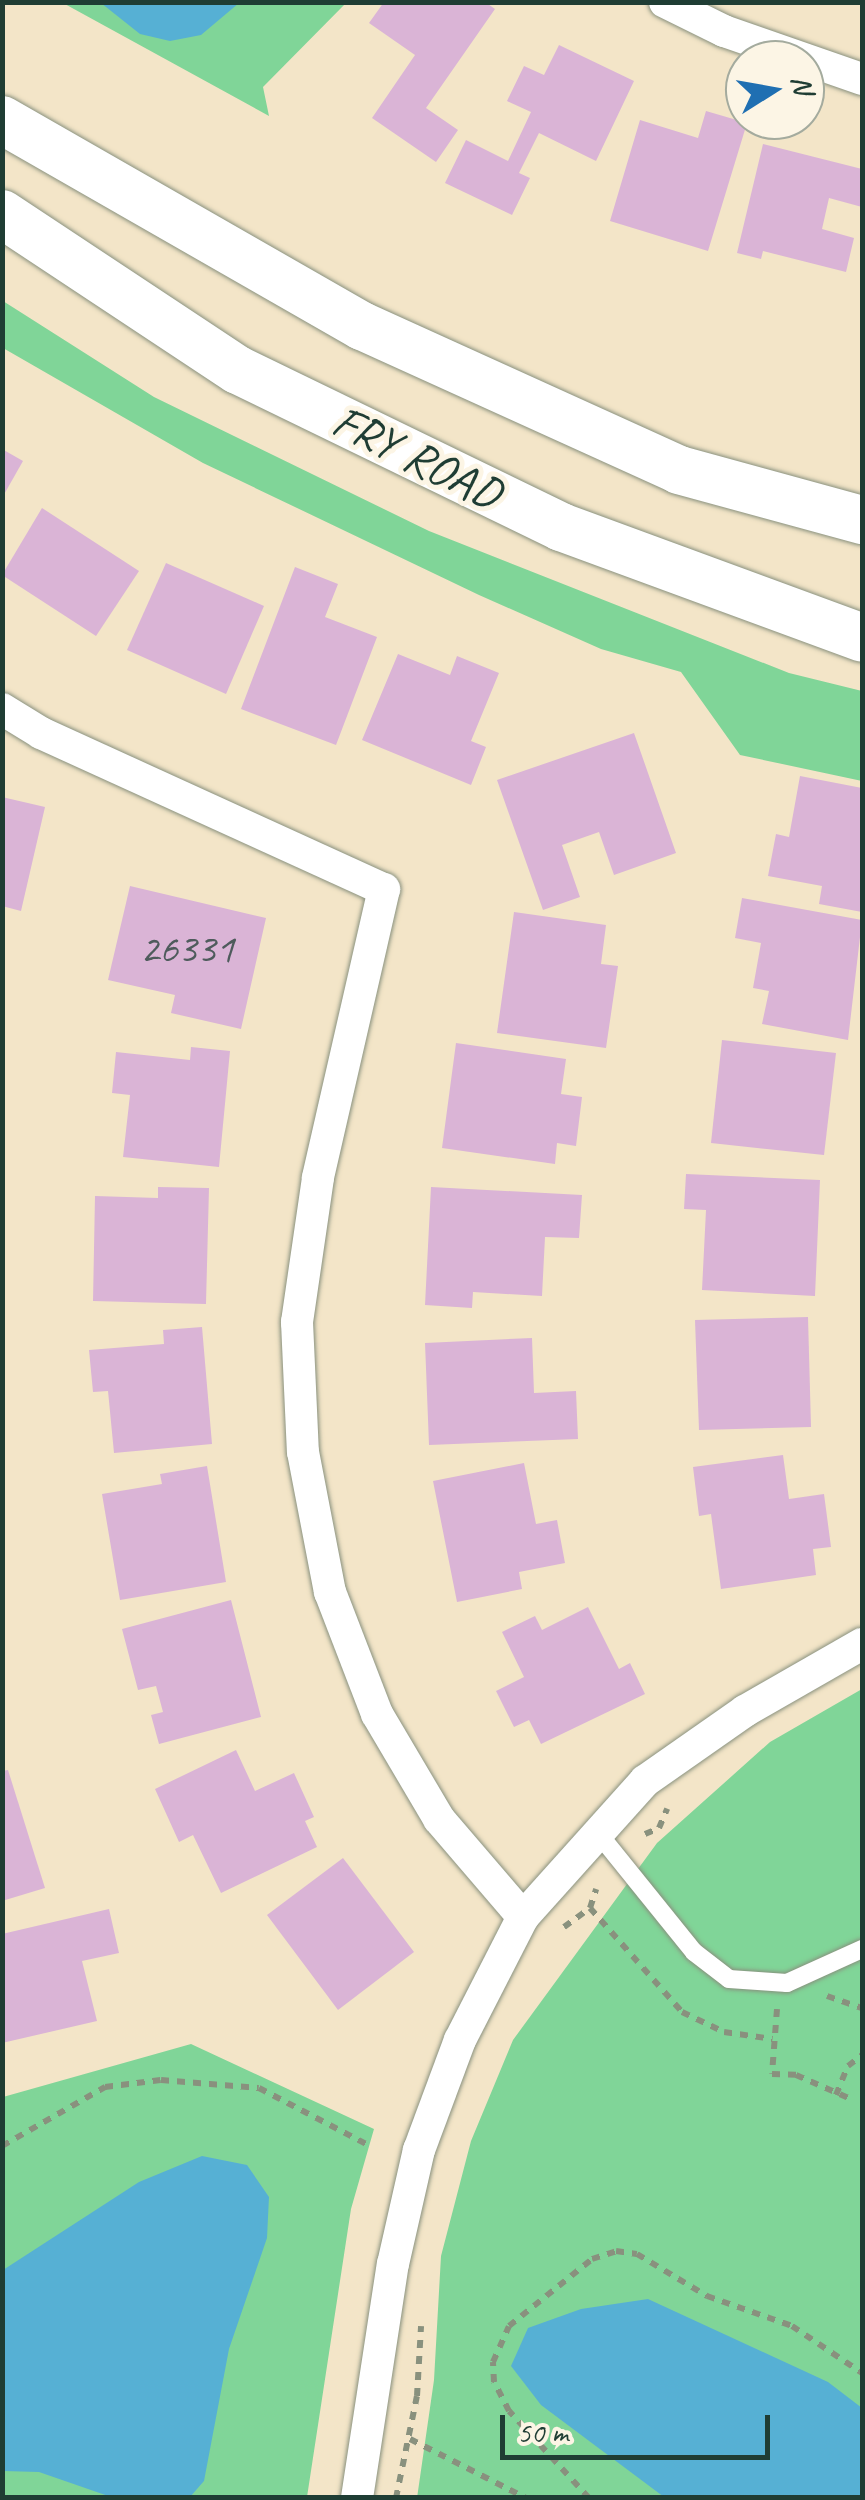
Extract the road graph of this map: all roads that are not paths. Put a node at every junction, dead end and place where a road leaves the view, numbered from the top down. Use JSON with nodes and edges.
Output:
{"nodes":[{"id":1,"x":665,"y":2,"type":"edge"},
{"id":2,"x":862,"y":78,"type":"edge"},
{"id":3,"x":2,"y":120,"type":"edge"},
{"id":4,"x":2,"y":214,"type":"edge"},
{"id":5,"x":862,"y":520,"type":"edge"},
{"id":6,"x":862,"y":638,"type":"edge"},
{"id":7,"x":2,"y":709,"type":"edge"},
{"id":8,"x":859,"y":1652,"type":"edge"},
{"id":9,"x":598,"y":1834,"type":"junction"},
{"id":10,"x":524,"y":1916,"type":"junction"},
{"id":11,"x":862,"y":1948,"type":"edge"},
{"id":12,"x":357,"y":2498,"type":"edge"}],
"edges":[{"from":1,"to":2,"type":"street"},
{"from":3,"to":5,"type":"main road","name":"FRY ROAD"},
{"from":4,"to":6,"type":"main road","name":"FRY ROAD"},
{"from":7,"to":10,"type":"street"},
{"from":8,"to":9,"type":"street"},
{"from":9,"to":10,"type":"street"},
{"from":9,"to":11,"type":"lane"},
{"from":10,"to":12,"type":"street"}]}
